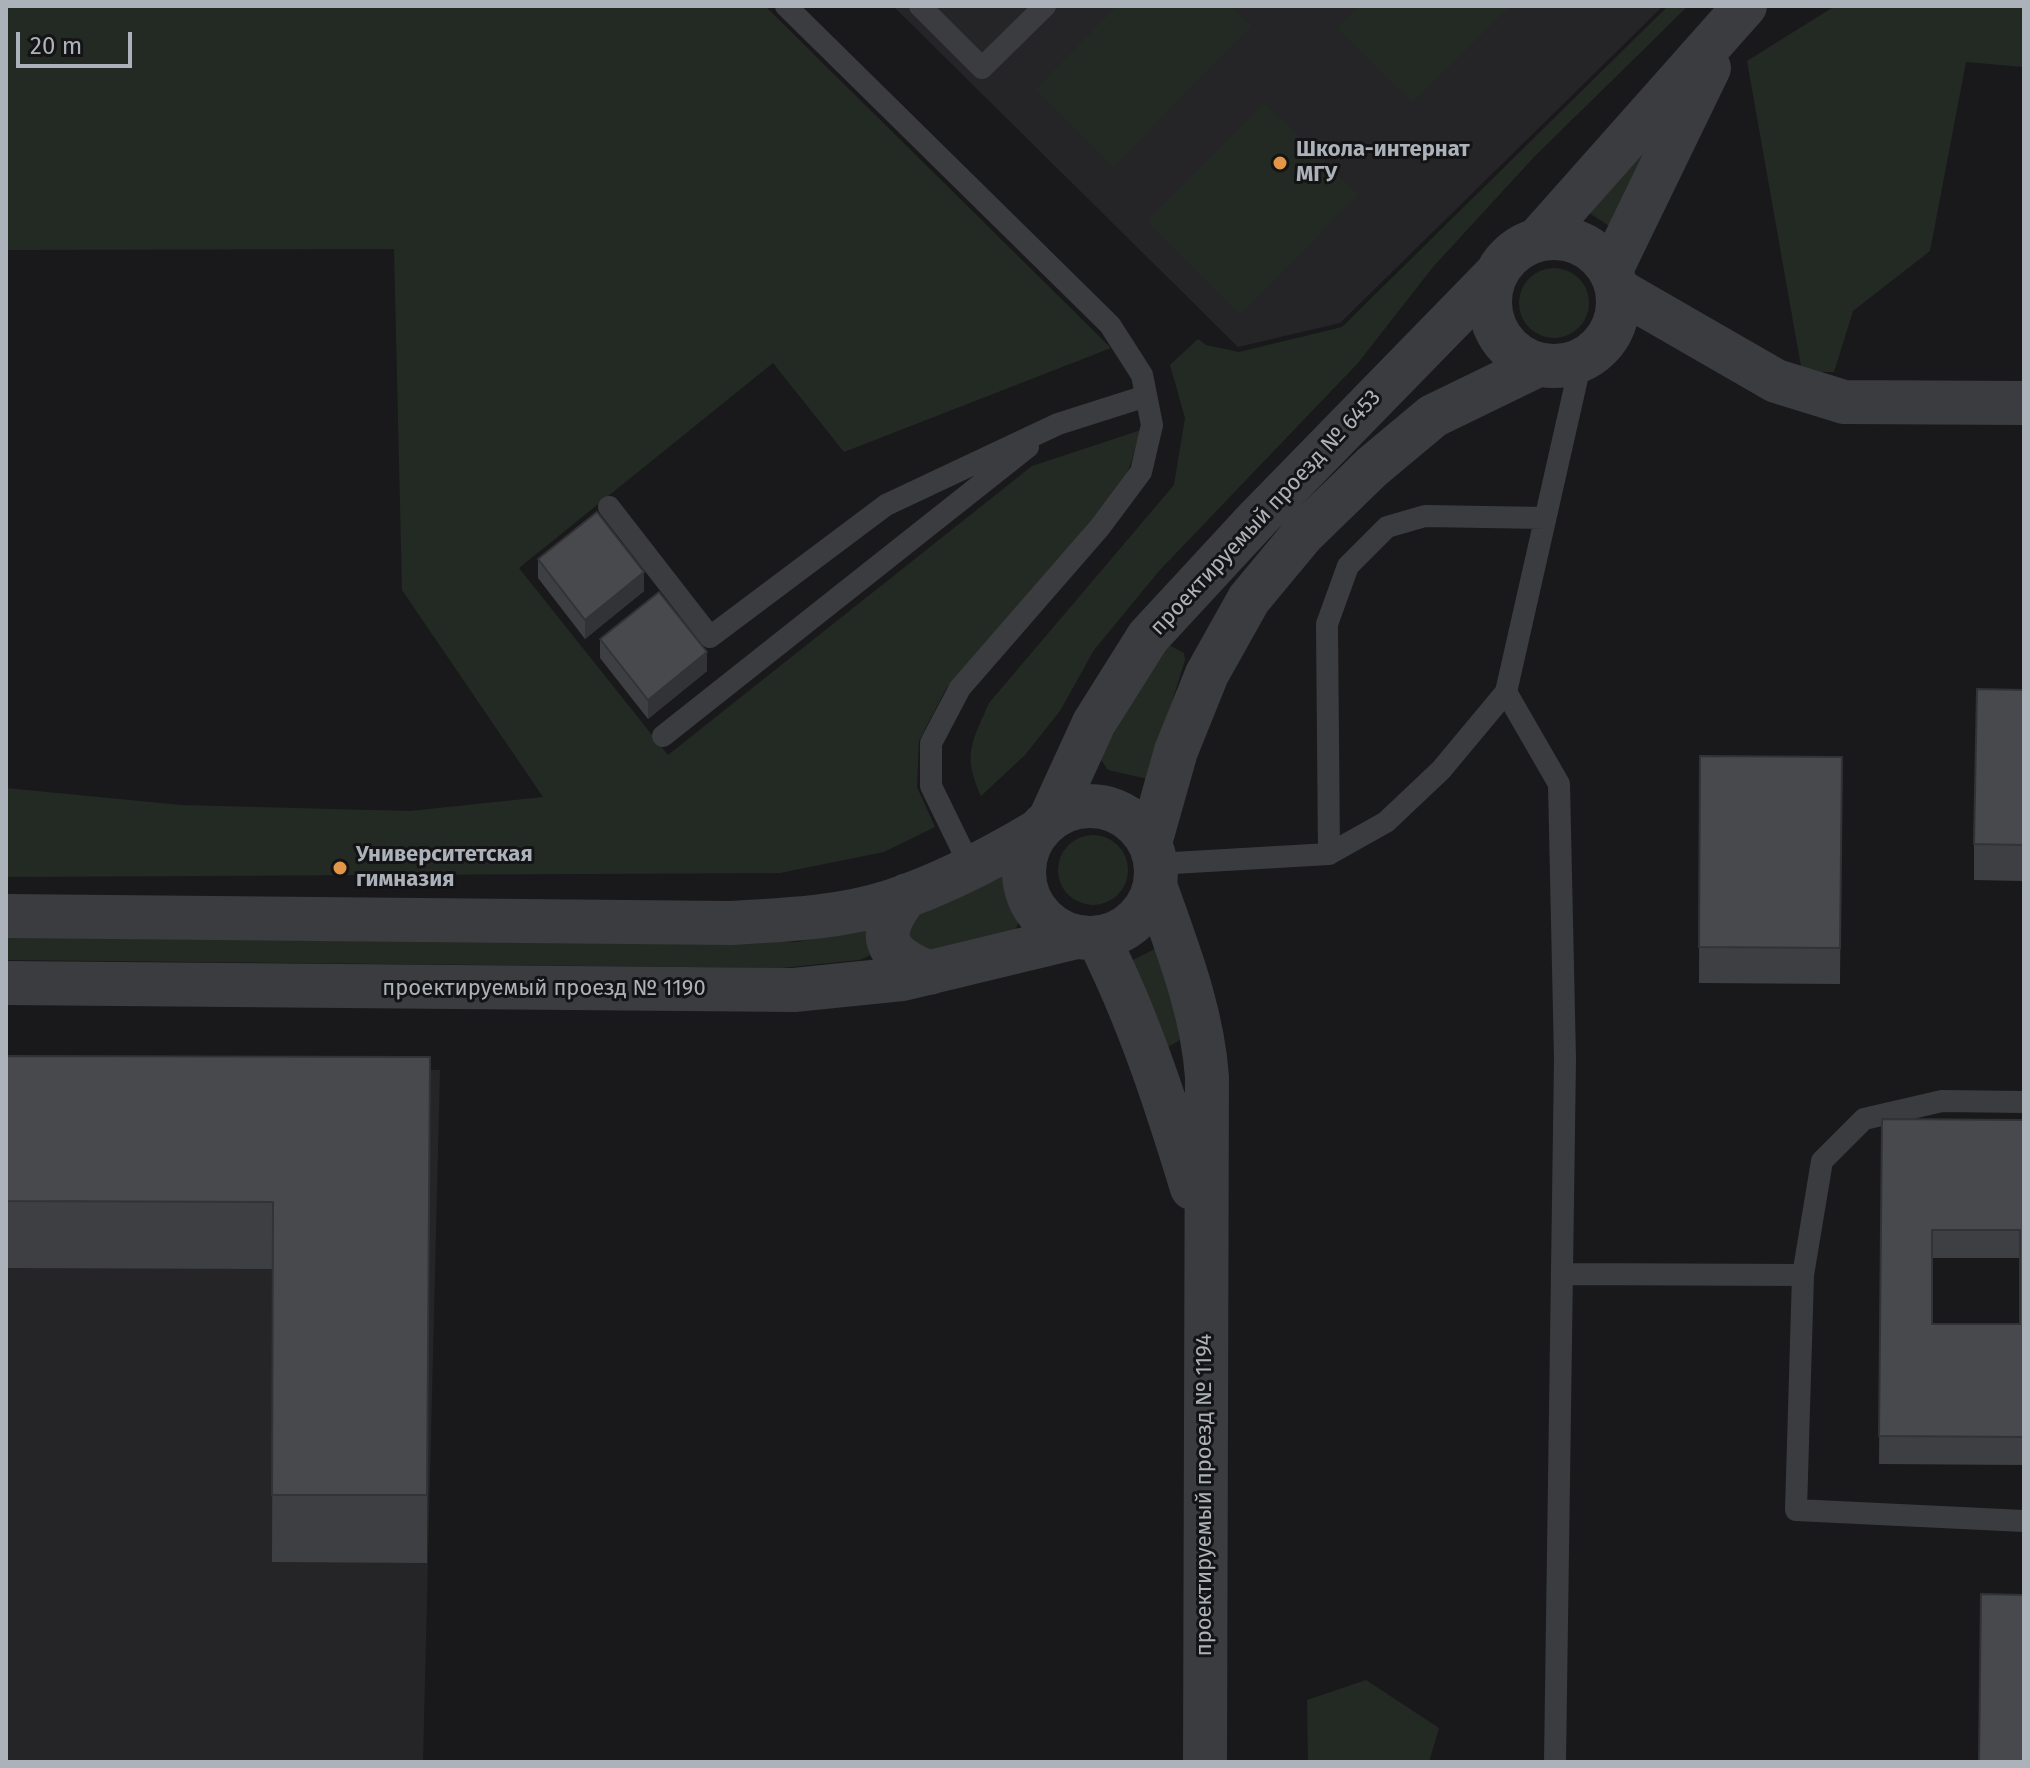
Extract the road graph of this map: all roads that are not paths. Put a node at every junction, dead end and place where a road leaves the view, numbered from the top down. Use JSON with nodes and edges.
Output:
{"nodes":[{"id":1,"x":786,"y":6,"type":"edge"},
{"id":2,"x":920,"y":6,"type":"edge"},
{"id":3,"x":1045,"y":6,"type":"edge"},
{"id":4,"x":1730,"y":10,"type":"edge"},
{"id":5,"x":1539,"y":238,"type":"junction"},
{"id":6,"x":1495,"y":275,"type":"junction"},
{"id":7,"x":1614,"y":280,"type":"junction"},
{"id":8,"x":1581,"y":361,"type":"junction"},
{"id":9,"x":1538,"y":365,"type":"junction"},
{"id":10,"x":1146,"y":396,"type":"junction"},
{"id":11,"x":2024,"y":403,"type":"edge"},
{"id":12,"x":1058,"y":424,"type":"junction"},
{"id":13,"x":609,"y":507,"type":"dead end"},
{"id":14,"x":1545,"y":518,"type":"junction"},
{"id":15,"x":1506,"y":692,"type":"junction"},
{"id":16,"x":663,"y":736,"type":"dead end"},
{"id":17,"x":1044,"y":825,"type":"junction"},
{"id":18,"x":1329,"y":854,"type":"junction"},
{"id":19,"x":1154,"y":864,"type":"junction"},
{"id":20,"x":971,"y":868,"type":"junction"},
{"id":21,"x":907,"y":895,"type":"junction"},
{"id":22,"x":6,"y":916,"type":"edge"},
{"id":23,"x":1087,"y":937,"type":"junction"},
{"id":24,"x":930,"y":973,"type":"junction"},
{"id":25,"x":6,"y":983,"type":"edge"},
{"id":26,"x":2024,"y":1102,"type":"edge"},
{"id":27,"x":1205,"y":1229,"type":"junction"},
{"id":28,"x":1562,"y":1274,"type":"junction"},
{"id":29,"x":1803,"y":1275,"type":"junction"},
{"id":30,"x":2024,"y":1521,"type":"edge"},
{"id":31,"x":1205,"y":1762,"type":"edge"},
{"id":32,"x":1555,"y":1762,"type":"edge"}],
"edges":[{"from":1,"to":10,"type":"lane"},
{"from":2,"to":3,"type":"lane"},
{"from":4,"to":5,"type":"street","name":"проектируемый проезд № 6453"},
{"from":4,"to":7,"type":"street","name":"проектируемый проезд № 6453"},
{"from":5,"to":6,"type":"street","name":"проектируемый проезд № 6453"},
{"from":5,"to":7,"type":"street"},
{"from":6,"to":9,"type":"street"},
{"from":6,"to":17,"type":"street","name":"проектируемый проезд № 6453"},
{"from":7,"to":8,"type":"street","name":"проектируемый проезд № 6453"},
{"from":7,"to":11,"type":"street"},
{"from":8,"to":9,"type":"street","name":"проектируемый проезд № 6453"},
{"from":8,"to":14,"type":"lane"},
{"from":9,"to":19,"type":"street","name":"проектируемый проезд № 6453"},
{"from":10,"to":12,"type":"lane"},
{"from":10,"to":20,"type":"lane"},
{"from":12,"to":13,"type":"lane"},
{"from":12,"to":16,"type":"lane"},
{"from":14,"to":15,"type":"lane"},
{"from":14,"to":18,"type":"lane"},
{"from":15,"to":18,"type":"lane"},
{"from":15,"to":28,"type":"lane"},
{"from":17,"to":19,"type":"street"},
{"from":17,"to":20,"type":"street"},
{"from":17,"to":23,"type":"street"},
{"from":18,"to":19,"type":"lane"},
{"from":19,"to":23,"type":"street"},
{"from":19,"to":27,"type":"street","name":"проектируемый проезд № 1194"},
{"from":20,"to":21,"type":"street"},
{"from":21,"to":22,"type":"street"},
{"from":21,"to":24,"type":"street"},
{"from":23,"to":24,"type":"street","name":"проектируемый проезд № 1190"},
{"from":23,"to":27,"type":"street","name":"проектируемый проезд № 1194"},
{"from":24,"to":25,"type":"street","name":"проектируемый проезд № 1190"},
{"from":26,"to":29,"type":"lane"},
{"from":27,"to":31,"type":"street","name":"проектируемый проезд № 1194"},
{"from":28,"to":29,"type":"lane"},
{"from":28,"to":32,"type":"lane"},
{"from":29,"to":30,"type":"lane"}]}
